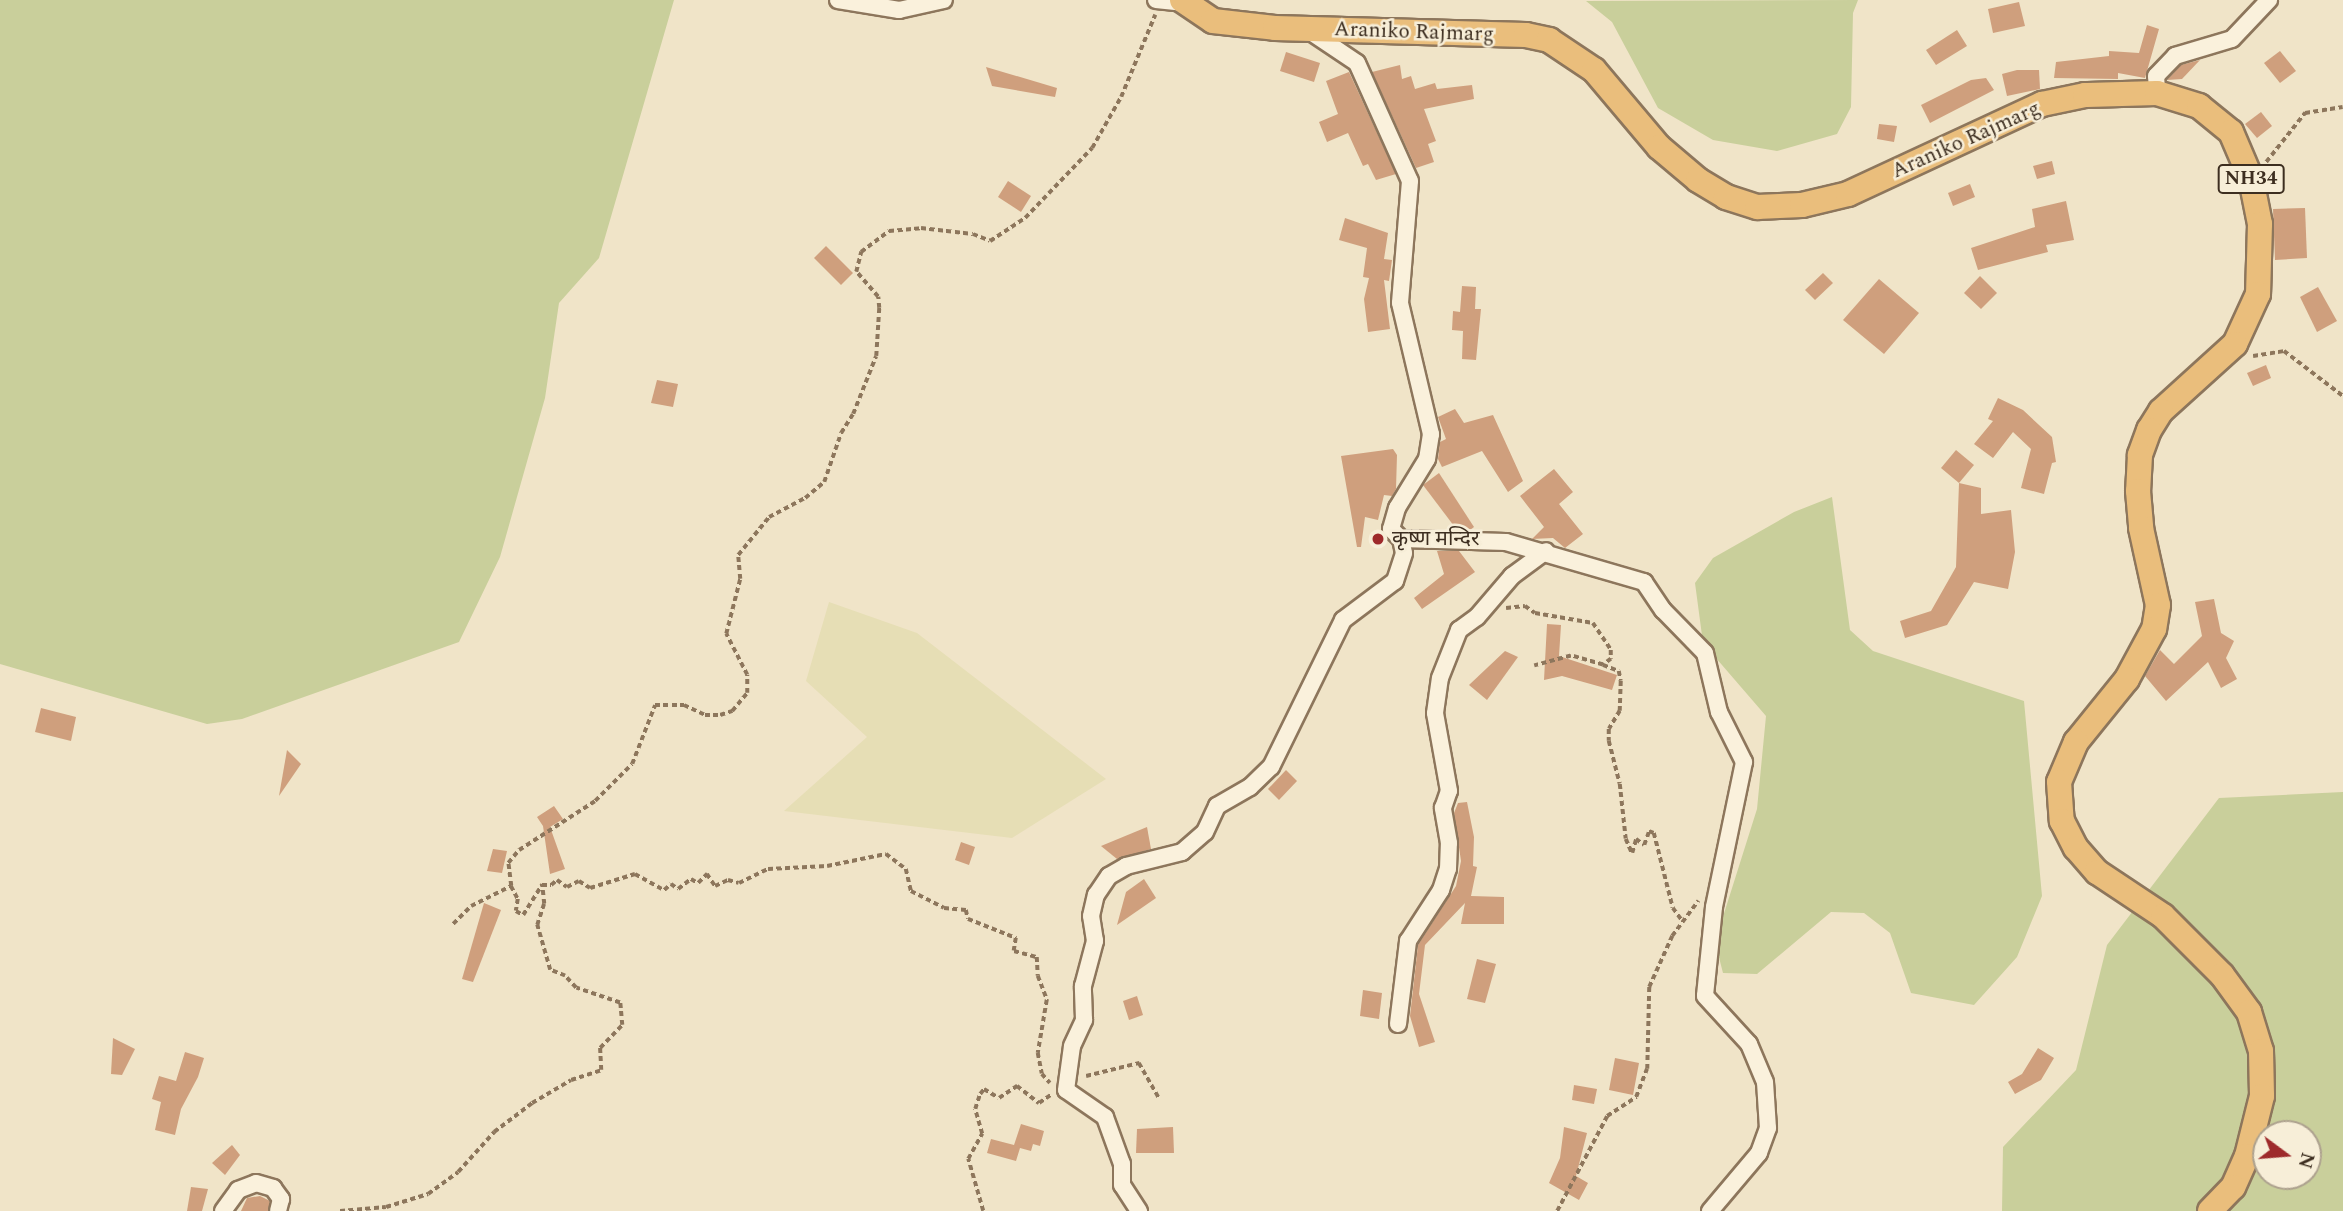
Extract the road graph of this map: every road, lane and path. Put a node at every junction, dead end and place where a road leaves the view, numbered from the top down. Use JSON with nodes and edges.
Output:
{"nodes":[{"id":1,"x":838,"y":0,"type":"edge"},
{"id":2,"x":944,"y":0,"type":"edge"},
{"id":3,"x":1156,"y":0,"type":"edge"},
{"id":4,"x":2269,"y":0,"type":"edge"},
{"id":5,"x":1176,"y":1,"type":"edge"},
{"id":6,"x":1306,"y":29,"type":"junction"},
{"id":7,"x":2157,"y":93,"type":"junction"},
{"id":8,"x":2343,"y":107,"type":"edge"},
{"id":9,"x":2251,"y":179,"type":"junction"},
{"id":10,"x":2219,"y":361,"type":"junction"},
{"id":11,"x":2343,"y":396,"type":"edge"},
{"id":12,"x":1401,"y":540,"type":"junction"},
{"id":13,"x":1546,"y":551,"type":"junction"},
{"id":14,"x":1477,"y":617,"type":"junction"},
{"id":15,"x":1603,"y":665,"type":"junction"},
{"id":16,"x":1534,"y":666,"type":"dead end"},
{"id":17,"x":542,"y":885,"type":"junction"},
{"id":18,"x":511,"y":886,"type":"junction"},
{"id":19,"x":1703,"y":894,"type":"dead end"},
{"id":20,"x":1683,"y":922,"type":"junction"},
{"id":21,"x":453,"y":924,"type":"dead end"},
{"id":22,"x":1398,"y":1024,"type":"dead end"},
{"id":23,"x":1066,"y":1090,"type":"junction"},
{"id":24,"x":1159,"y":1098,"type":"dead end"},
{"id":25,"x":1141,"y":1209,"type":"edge"},
{"id":26,"x":223,"y":1211,"type":"edge"},
{"id":27,"x":278,"y":1211,"type":"edge"},
{"id":28,"x":340,"y":1211,"type":"edge"},
{"id":29,"x":983,"y":1211,"type":"edge"},
{"id":30,"x":1557,"y":1211,"type":"edge"},
{"id":31,"x":1710,"y":1211,"type":"edge"},
{"id":32,"x":2210,"y":1211,"type":"edge"}],
"edges":[{"from":1,"to":2,"type":"street"},
{"from":3,"to":5,"type":"street"},
{"from":4,"to":7,"type":"street"},
{"from":5,"to":6,"type":"highway","name":"Araniko Rajmarg","number":"NH34"},
{"from":5,"to":18,"type":"path"},
{"from":6,"to":7,"type":"highway","name":"Araniko Rajmarg","number":"NH34"},
{"from":6,"to":12,"type":"street"},
{"from":7,"to":9,"type":"highway","name":"Araniko Rajmarg","number":"NH34"},
{"from":8,"to":9,"type":"path"},
{"from":9,"to":10,"type":"highway","name":"Araniko Rajmarg","number":"NH34"},
{"from":10,"to":11,"type":"path"},
{"from":10,"to":32,"type":"highway","name":"Araniko Rajmarg","number":"NH34"},
{"from":12,"to":13,"type":"street"},
{"from":12,"to":23,"type":"street"},
{"from":13,"to":14,"type":"street"},
{"from":13,"to":31,"type":"street"},
{"from":14,"to":15,"type":"path"},
{"from":14,"to":22,"type":"street"},
{"from":15,"to":16,"type":"path"},
{"from":15,"to":20,"type":"path"},
{"from":17,"to":18,"type":"path"},
{"from":17,"to":23,"type":"path"},
{"from":17,"to":28,"type":"path"},
{"from":18,"to":21,"type":"path"},
{"from":19,"to":20,"type":"path"},
{"from":20,"to":30,"type":"path"},
{"from":23,"to":24,"type":"path"},
{"from":23,"to":25,"type":"street"},
{"from":23,"to":29,"type":"path"},
{"from":26,"to":27,"type":"street"}]}
